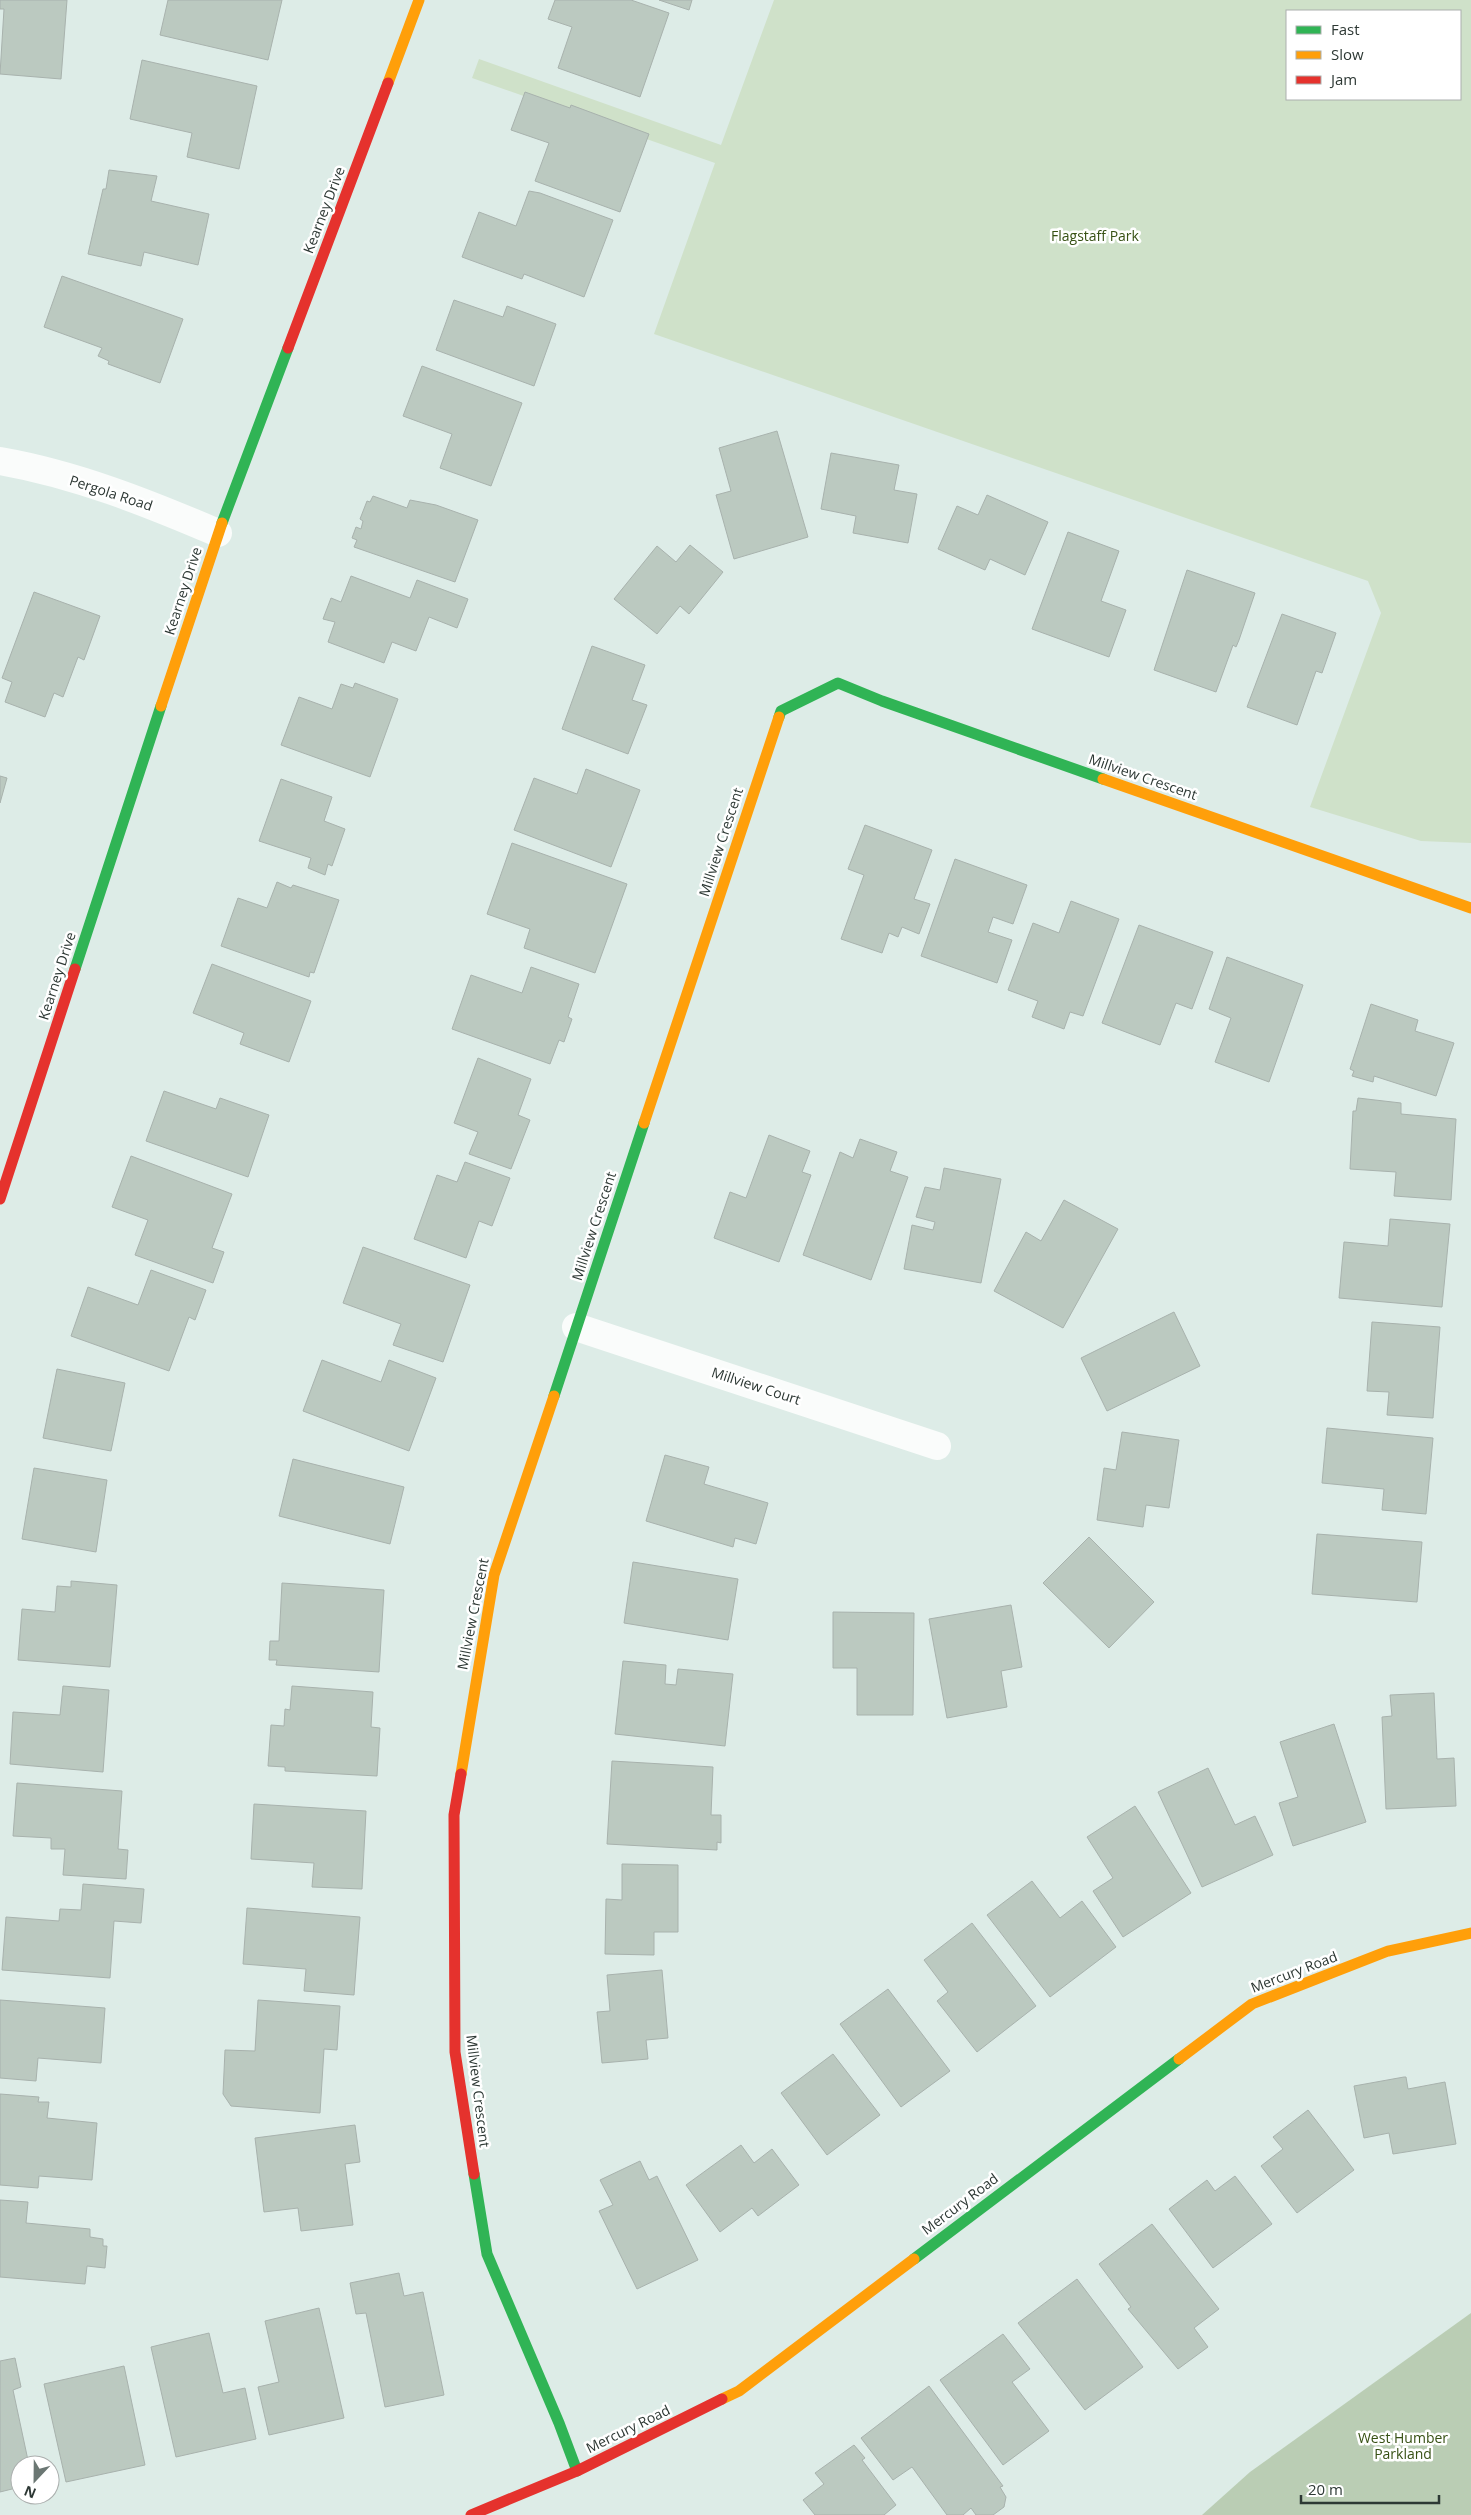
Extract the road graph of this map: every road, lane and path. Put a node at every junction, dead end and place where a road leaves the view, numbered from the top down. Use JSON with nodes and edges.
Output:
{"nodes":[{"id":1,"x":419,"y":0,"type":"edge"},
{"id":2,"x":0,"y":461,"type":"edge"},
{"id":3,"x":218,"y":533,"type":"junction"},
{"id":4,"x":1471,"y":908,"type":"edge"},
{"id":5,"x":0,"y":1199,"type":"edge"},
{"id":6,"x":576,"y":1327,"type":"junction"},
{"id":7,"x":936,"y":1446,"type":"dead end"},
{"id":8,"x":1471,"y":1933,"type":"edge"},
{"id":9,"x":577,"y":2471,"type":"junction"},
{"id":10,"x":471,"y":2515,"type":"edge"}],
"edges":[{"from":1,"to":3,"type":"street","name":"Kearney Drive"},
{"from":2,"to":3,"type":"street","name":"Pergola Road"},
{"from":3,"to":5,"type":"street","name":"Kearney Drive"},
{"from":4,"to":6,"type":"street","name":"Millview Crescent"},
{"from":6,"to":7,"type":"street","name":"Millview Court"},
{"from":6,"to":9,"type":"street","name":"Millview Crescent"},
{"from":8,"to":9,"type":"street","name":"Mercury Road"},
{"from":9,"to":10,"type":"street","name":"Mercury Road"}]}
